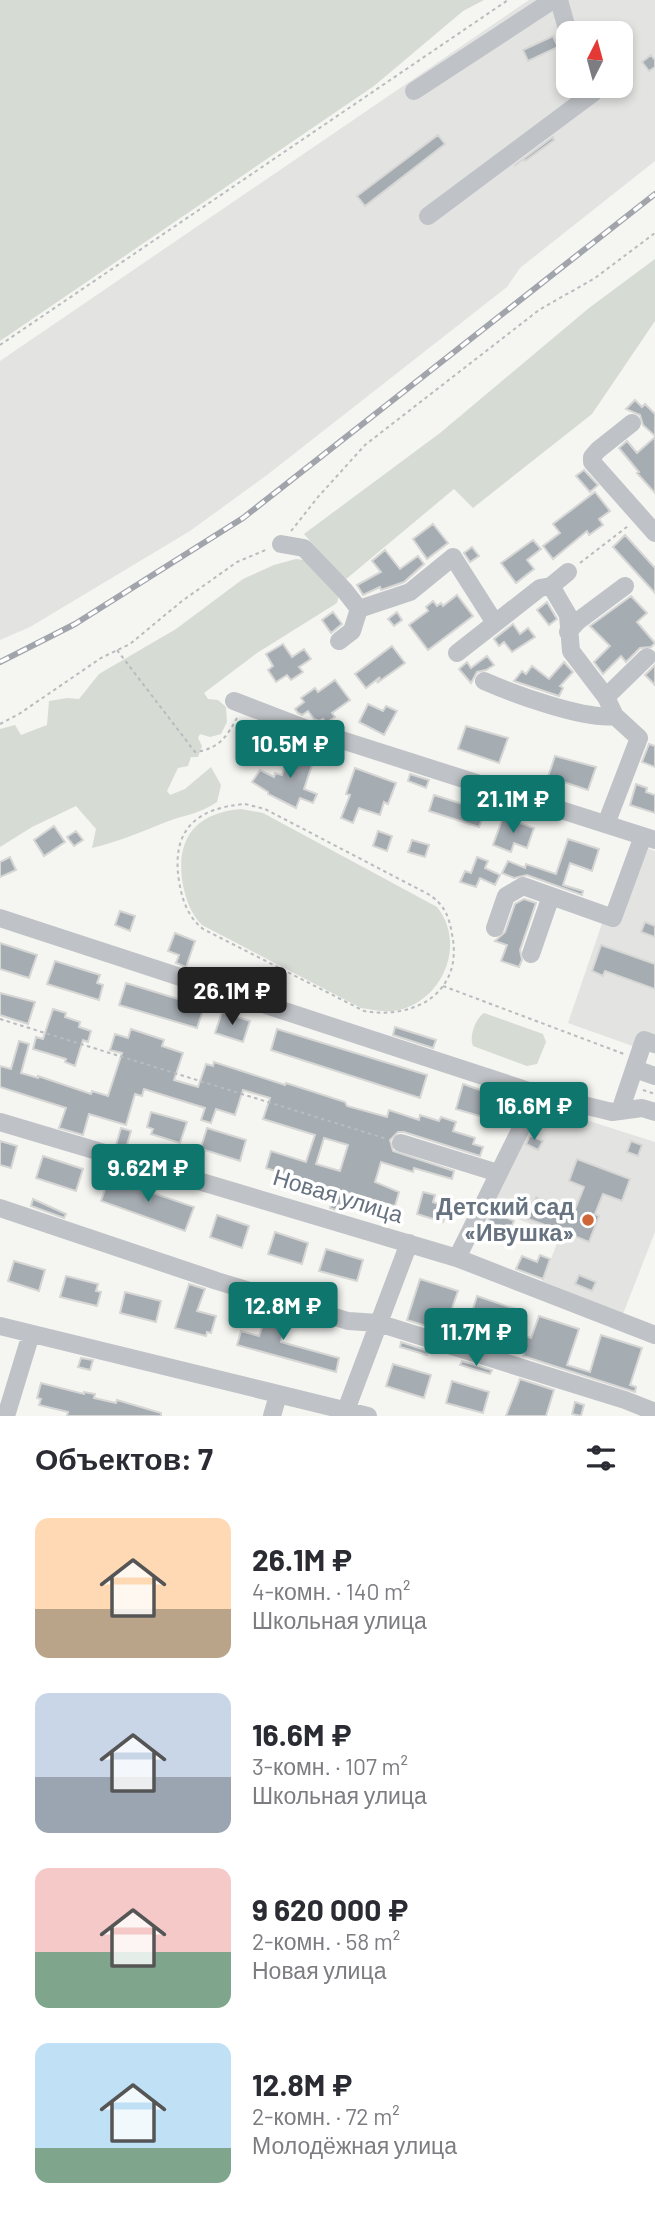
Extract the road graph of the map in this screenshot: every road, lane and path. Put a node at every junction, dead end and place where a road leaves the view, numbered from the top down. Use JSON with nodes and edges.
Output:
{"nodes":[{"id":1,"x":508,"y":0,"type":"edge"},
{"id":2,"x":553,"y":0,"type":"edge"},
{"id":3,"x":559,"y":0,"type":"edge"},
{"id":4,"x":565,"y":21,"type":"edge"},
{"id":5,"x":414,"y":92,"type":"dead end"},
{"id":6,"x":586,"y":98,"type":"edge"},
{"id":7,"x":428,"y":216,"type":"dead end"},
{"id":8,"x":655,"y":233,"type":"edge"},
{"id":9,"x":0,"y":345,"type":"edge"},
{"id":10,"x":632,"y":423,"type":"dead end"},
{"id":11,"x":640,"y":517,"type":"junction"},
{"id":12,"x":655,"y":533,"type":"edge"},
{"id":13,"x":281,"y":544,"type":"junction"},
{"id":14,"x":568,"y":572,"type":"joint"},
{"id":15,"x":551,"y":586,"type":"junction"},
{"id":16,"x":625,"y":586,"type":"dead end"},
{"id":17,"x":359,"y":609,"type":"junction"},
{"id":18,"x":495,"y":623,"type":"junction"},
{"id":19,"x":568,"y":632,"type":"junction"},
{"id":20,"x":339,"y":641,"type":"dead end"},
{"id":21,"x":117,"y":650,"type":"junction"},
{"id":22,"x":457,"y":653,"type":"dead end"},
{"id":23,"x":647,"y":657,"type":"dead end"},
{"id":24,"x":484,"y":681,"type":"dead end"},
{"id":25,"x":606,"y":697,"type":"junction"},
{"id":26,"x":240,"y":703,"type":"joint"},
{"id":27,"x":615,"y":716,"type":"junction"},
{"id":28,"x":0,"y":724,"type":"edge"},
{"id":29,"x":647,"y":739,"type":"edge"},
{"id":30,"x":606,"y":824,"type":"junction"},
{"id":31,"x":649,"y":838,"type":"edge"},
{"id":32,"x":551,"y":896,"type":"junction"},
{"id":33,"x":0,"y":918,"type":"edge"},
{"id":34,"x":495,"y":928,"type":"dead end"},
{"id":35,"x":531,"y":954,"type":"dead end"},
{"id":36,"x":443,"y":986,"type":"junction"},
{"id":37,"x":0,"y":1019,"type":"edge"},
{"id":38,"x":655,"y":1044,"type":"edge"},
{"id":39,"x":636,"y":1064,"type":"junction"},
{"id":40,"x":655,"y":1076,"type":"edge"},
{"id":41,"x":538,"y":1094,"type":"junction"},
{"id":42,"x":620,"y":1111,"type":"junction"},
{"id":43,"x":655,"y":1112,"type":"edge"},
{"id":44,"x":0,"y":1122,"type":"edge"},
{"id":45,"x":401,"y":1143,"type":"joint"},
{"id":46,"x":498,"y":1173,"type":"junction"},
{"id":47,"x":0,"y":1208,"type":"edge"},
{"id":48,"x":409,"y":1243,"type":"junction"},
{"id":49,"x":457,"y":1258,"type":"junction"},
{"id":50,"x":378,"y":1324,"type":"junction"},
{"id":51,"x":0,"y":1326,"type":"edge"},
{"id":52,"x":31,"y":1334,"type":"junction"},
{"id":53,"x":655,"y":1335,"type":"edge"},
{"id":54,"x":278,"y":1395,"type":"junction"},
{"id":55,"x":346,"y":1410,"type":"junction"},
{"id":56,"x":655,"y":1412,"type":"edge"},
{"id":57,"x":6,"y":1416,"type":"edge"},
{"id":58,"x":272,"y":1416,"type":"edge"},
{"id":59,"x":368,"y":1416,"type":"edge"}],
"edges":[{"from":1,"to":9,"type":"path"},
{"from":2,"to":5,"type":"street"},
{"from":3,"to":4,"type":"street"},
{"from":6,"to":7,"type":"street"},
{"from":8,"to":13,"type":"path"},
{"from":10,"to":11,"type":"street"},
{"from":11,"to":12,"type":"street"},
{"from":11,"to":14,"type":"path"},
{"from":13,"to":17,"type":"street"},
{"from":13,"to":21,"type":"path"},
{"from":14,"to":15,"type":"street"},
{"from":15,"to":18,"type":"street"},
{"from":15,"to":19,"type":"street"},
{"from":16,"to":19,"type":"street"},
{"from":17,"to":18,"type":"street"},
{"from":17,"to":20,"type":"street"},
{"from":18,"to":22,"type":"street"},
{"from":19,"to":25,"type":"street"},
{"from":21,"to":26,"type":"path"},
{"from":21,"to":28,"type":"path"},
{"from":23,"to":25,"type":"street"},
{"from":24,"to":27,"type":"street"},
{"from":25,"to":27,"type":"street"},
{"from":26,"to":30,"type":"street"},
{"from":27,"to":29,"type":"street"},
{"from":29,"to":30,"type":"street"},
{"from":30,"to":31,"type":"street"},
{"from":31,"to":32,"type":"street"},
{"from":32,"to":34,"type":"street"},
{"from":32,"to":35,"type":"street"},
{"from":33,"to":41,"type":"street"},
{"from":36,"to":36,"type":"path"},
{"from":36,"to":39,"type":"path"},
{"from":37,"to":45,"type":"path"},
{"from":38,"to":39,"type":"street"},
{"from":39,"to":40,"type":"street"},
{"from":39,"to":42,"type":"street"},
{"from":41,"to":42,"type":"street"},
{"from":41,"to":46,"type":"street"},
{"from":42,"to":43,"type":"street"},
{"from":44,"to":48,"type":"street","name":"Новая улица"},
{"from":45,"to":46,"type":"street"},
{"from":46,"to":49,"type":"street"},
{"from":47,"to":50,"type":"street"},
{"from":48,"to":49,"type":"street","name":"Новая улица"},
{"from":48,"to":50,"type":"street"},
{"from":49,"to":53,"type":"street","name":"Новая улица"},
{"from":50,"to":55,"type":"street"},
{"from":50,"to":56,"type":"street"},
{"from":51,"to":52,"type":"street"},
{"from":52,"to":54,"type":"street"},
{"from":52,"to":57,"type":"street"},
{"from":54,"to":55,"type":"street"},
{"from":54,"to":58,"type":"street"},
{"from":55,"to":59,"type":"street"}]}
